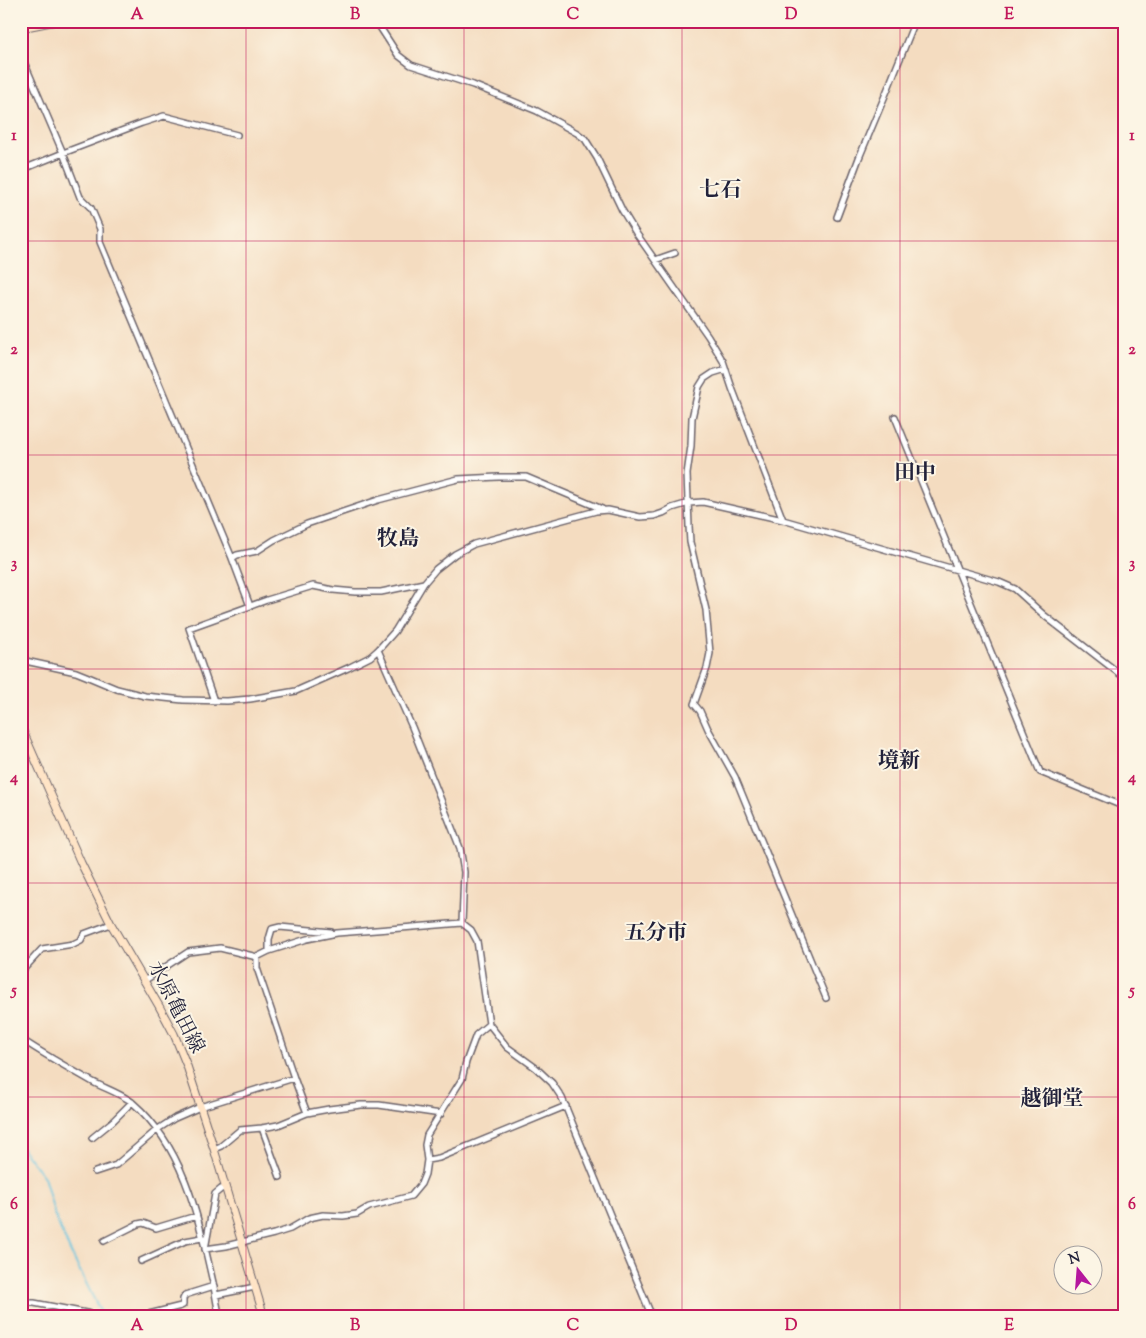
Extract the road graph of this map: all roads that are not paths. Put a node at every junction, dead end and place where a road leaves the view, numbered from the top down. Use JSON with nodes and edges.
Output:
{"nodes":[{"id":1,"x":56,"y":21,"type":"edge"},
{"id":2,"x":376,"y":21,"type":"edge"},
{"id":3,"x":915,"y":21,"type":"edge"},
{"id":4,"x":21,"y":28,"type":"edge"},
{"id":5,"x":21,"y":55,"type":"edge"},
{"id":6,"x":237,"y":135,"type":"dead end"},
{"id":7,"x":63,"y":152,"type":"junction"},
{"id":8,"x":21,"y":170,"type":"edge"},
{"id":9,"x":837,"y":216,"type":"dead end"},
{"id":10,"x":675,"y":253,"type":"dead end"},
{"id":11,"x":655,"y":260,"type":"junction"},
{"id":12,"x":726,"y":369,"type":"junction"},
{"id":13,"x":895,"y":417,"type":"dead end"},
{"id":14,"x":688,"y":504,"type":"junction"},
{"id":15,"x":605,"y":510,"type":"junction"},
{"id":16,"x":783,"y":520,"type":"junction"},
{"id":17,"x":232,"y":558,"type":"junction"},
{"id":18,"x":957,"y":569,"type":"junction"},
{"id":19,"x":424,"y":583,"type":"junction"},
{"id":20,"x":250,"y":606,"type":"junction"},
{"id":21,"x":378,"y":650,"type":"junction"},
{"id":22,"x":21,"y":660,"type":"edge"},
{"id":23,"x":1125,"y":678,"type":"edge"},
{"id":24,"x":214,"y":701,"type":"junction"},
{"id":25,"x":21,"y":727,"type":"edge"},
{"id":26,"x":1125,"y":807,"type":"edge"},
{"id":27,"x":462,"y":923,"type":"junction"},
{"id":28,"x":111,"y":924,"type":"junction"},
{"id":29,"x":337,"y":932,"type":"junction"},
{"id":30,"x":269,"y":951,"type":"junction"},
{"id":31,"x":257,"y":956,"type":"junction"},
{"id":32,"x":21,"y":972,"type":"edge"},
{"id":33,"x":144,"y":981,"type":"junction"},
{"id":34,"x":826,"y":998,"type":"dead end"},
{"id":35,"x":489,"y":1024,"type":"junction"},
{"id":36,"x":21,"y":1039,"type":"edge"},
{"id":37,"x":294,"y":1078,"type":"junction"},
{"id":38,"x":132,"y":1102,"type":"junction"},
{"id":39,"x":566,"y":1106,"type":"junction"},
{"id":40,"x":200,"y":1107,"type":"junction"},
{"id":41,"x":307,"y":1113,"type":"junction"},
{"id":42,"x":441,"y":1114,"type":"junction"},
{"id":43,"x":262,"y":1128,"type":"junction"},
{"id":44,"x":158,"y":1129,"type":"junction"},
{"id":45,"x":92,"y":1138,"type":"dead end"},
{"id":46,"x":214,"y":1148,"type":"junction"},
{"id":47,"x":427,"y":1160,"type":"junction"},
{"id":48,"x":95,"y":1172,"type":"dead end"},
{"id":49,"x":280,"y":1176,"type":"dead end"},
{"id":50,"x":226,"y":1188,"type":"junction"},
{"id":51,"x":196,"y":1216,"type":"junction"},
{"id":52,"x":202,"y":1238,"type":"junction"},
{"id":53,"x":104,"y":1241,"type":"dead end"},
{"id":54,"x":242,"y":1242,"type":"junction"},
{"id":55,"x":204,"y":1249,"type":"junction"},
{"id":56,"x":141,"y":1261,"type":"dead end"},
{"id":57,"x":214,"y":1286,"type":"junction"},
{"id":58,"x":255,"y":1287,"type":"junction"},
{"id":59,"x":216,"y":1295,"type":"junction"},
{"id":60,"x":21,"y":1303,"type":"edge"},
{"id":61,"x":107,"y":1317,"type":"edge"},
{"id":62,"x":130,"y":1317,"type":"edge"},
{"id":63,"x":220,"y":1317,"type":"edge"},
{"id":64,"x":264,"y":1317,"type":"edge"},
{"id":65,"x":652,"y":1317,"type":"edge"}],
"edges":[{"from":1,"to":4,"type":"main road"},
{"from":2,"to":11,"type":"street"},
{"from":3,"to":9,"type":"street"},
{"from":5,"to":7,"type":"street"},
{"from":6,"to":7,"type":"street"},
{"from":7,"to":8,"type":"street"},
{"from":7,"to":17,"type":"street"},
{"from":10,"to":11,"type":"street"},
{"from":11,"to":12,"type":"street"},
{"from":12,"to":14,"type":"street"},
{"from":12,"to":16,"type":"street"},
{"from":13,"to":18,"type":"street"},
{"from":14,"to":15,"type":"street"},
{"from":14,"to":16,"type":"street"},
{"from":14,"to":34,"type":"street"},
{"from":15,"to":17,"type":"street"},
{"from":15,"to":19,"type":"street"},
{"from":16,"to":18,"type":"street"},
{"from":17,"to":20,"type":"street"},
{"from":18,"to":23,"type":"street"},
{"from":18,"to":26,"type":"street"},
{"from":19,"to":20,"type":"street"},
{"from":19,"to":21,"type":"street"},
{"from":20,"to":24,"type":"street"},
{"from":21,"to":24,"type":"street"},
{"from":21,"to":27,"type":"street"},
{"from":22,"to":24,"type":"street"},
{"from":25,"to":28,"type":"main road","name":"水原亀田線"},
{"from":27,"to":29,"type":"street"},
{"from":27,"to":35,"type":"street"},
{"from":28,"to":32,"type":"street"},
{"from":28,"to":33,"type":"main road","name":"水原亀田線"},
{"from":29,"to":30,"type":"street"},
{"from":29,"to":30,"type":"street"},
{"from":30,"to":31,"type":"street"},
{"from":31,"to":33,"type":"street"},
{"from":31,"to":37,"type":"street"},
{"from":33,"to":40,"type":"main road","name":"水原亀田線"},
{"from":35,"to":39,"type":"street"},
{"from":35,"to":42,"type":"street"},
{"from":36,"to":38,"type":"street"},
{"from":37,"to":40,"type":"street"},
{"from":37,"to":41,"type":"street"},
{"from":38,"to":44,"type":"street"},
{"from":38,"to":45,"type":"street"},
{"from":39,"to":47,"type":"street"},
{"from":39,"to":65,"type":"street"},
{"from":40,"to":44,"type":"street"},
{"from":40,"to":46,"type":"main road","name":"水原亀田線"},
{"from":41,"to":42,"type":"street"},
{"from":41,"to":43,"type":"street"},
{"from":42,"to":47,"type":"street"},
{"from":43,"to":46,"type":"street"},
{"from":43,"to":49,"type":"street"},
{"from":44,"to":48,"type":"street"},
{"from":44,"to":51,"type":"street"},
{"from":46,"to":50,"type":"main road","name":"水原亀田線"},
{"from":47,"to":54,"type":"street"},
{"from":50,"to":54,"type":"main road","name":"水原亀田線"},
{"from":50,"to":55,"type":"street"},
{"from":51,"to":52,"type":"street"},
{"from":51,"to":53,"type":"street"},
{"from":52,"to":55,"type":"street"},
{"from":52,"to":56,"type":"street"},
{"from":54,"to":55,"type":"street"},
{"from":54,"to":58,"type":"main road","name":"水原亀田線"},
{"from":55,"to":57,"type":"street"},
{"from":57,"to":59,"type":"street"},
{"from":57,"to":62,"type":"street"},
{"from":58,"to":59,"type":"street"},
{"from":58,"to":64,"type":"main road","name":"水原亀田線"},
{"from":59,"to":63,"type":"street"},
{"from":60,"to":61,"type":"street"}]}
